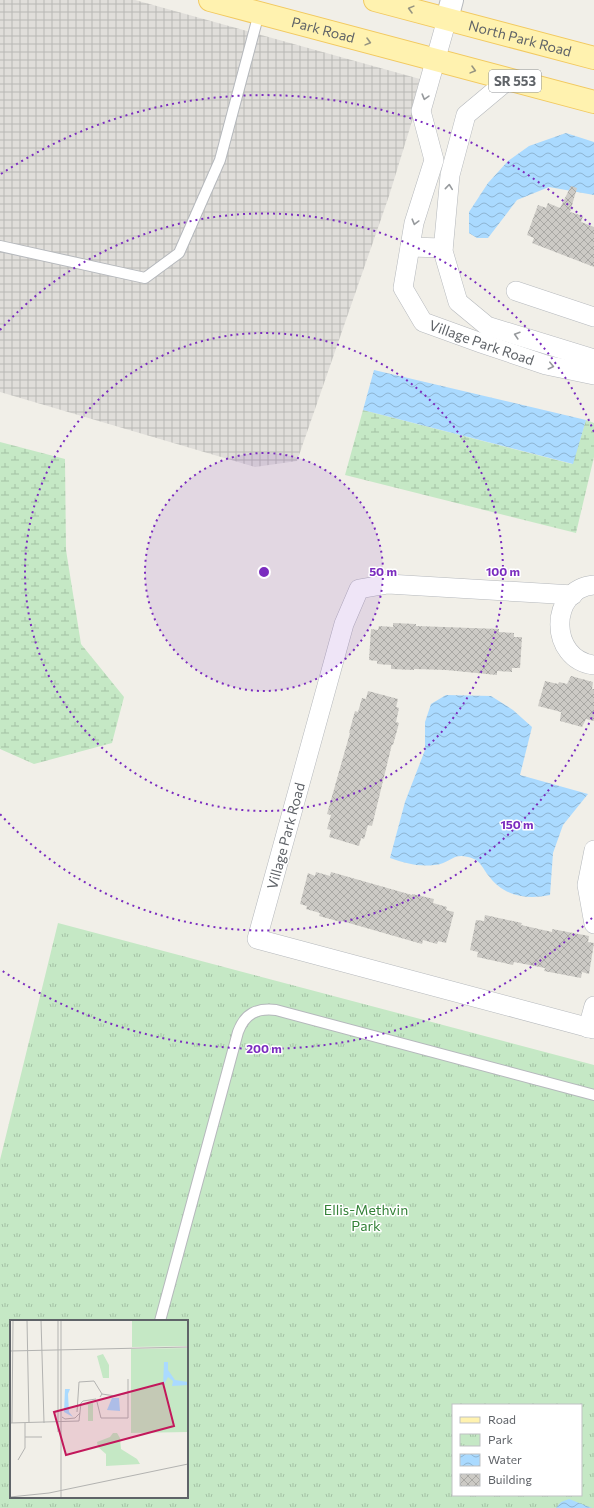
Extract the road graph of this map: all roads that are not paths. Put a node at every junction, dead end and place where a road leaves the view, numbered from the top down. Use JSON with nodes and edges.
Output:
{"nodes":[{"id":1,"x":210,"y":0,"type":"edge"},
{"id":2,"x":375,"y":0,"type":"edge"},
{"id":3,"x":449,"y":9,"type":"edge"},
{"id":4,"x":259,"y":13,"type":"junction"},
{"id":5,"x":594,"y":58,"type":"edge"},
{"id":6,"x":436,"y":60,"type":"junction"},
{"id":7,"x":509,"y":79,"type":"junction"},
{"id":8,"x":594,"y":102,"type":"edge"},
{"id":9,"x":434,"y":160,"type":"junction"},
{"id":10,"x":453,"y":164,"type":"junction"},
{"id":11,"x":0,"y":246,"type":"edge"},
{"id":12,"x":410,"y":246,"type":"junction"},
{"id":13,"x":443,"y":248,"type":"junction"},
{"id":14,"x":516,"y":291,"type":"dead end"},
{"id":15,"x":594,"y":317,"type":"edge"},
{"id":16,"x":481,"y":321,"type":"junction"},
{"id":17,"x":474,"y":341,"type":"junction"},
{"id":18,"x":594,"y":359,"type":"edge"},
{"id":19,"x":594,"y":375,"type":"edge"},
{"id":20,"x":594,"y":585,"type":"edge"},
{"id":21,"x":573,"y":595,"type":"junction"},
{"id":22,"x":594,"y":665,"type":"edge"},
{"id":23,"x":594,"y":850,"type":"edge"},
{"id":24,"x":594,"y":924,"type":"edge"},
{"id":25,"x":594,"y":1006,"type":"edge"},
{"id":26,"x":591,"y":1029,"type":"edge"},
{"id":27,"x":594,"y":1095,"type":"edge"},
{"id":28,"x":160,"y":1320,"type":"edge"}],
"edges":[{"from":1,"to":4,"type":"main road","name":"Park Road","number":"SR 553"},
{"from":3,"to":2,"type":"main road","one_way":true},
{"from":3,"to":5,"type":"main road","name":"North Park Road"},
{"from":3,"to":6,"type":"street"},
{"from":4,"to":6,"type":"main road","name":"Park Road","number":"SR 553","one_way":true},
{"from":4,"to":11,"type":"lane"},
{"from":6,"to":7,"type":"main road","number":"SR 553","one_way":true},
{"from":6,"to":9,"type":"street","one_way":true},
{"from":7,"to":8,"type":"main road","number":"SR 553"},
{"from":7,"to":10,"type":"street","name":"Village Park Road"},
{"from":9,"to":10,"type":"street"},
{"from":9,"to":12,"type":"street","name":"Village Park Road","one_way":true},
{"from":13,"to":10,"type":"street","name":"Village Park Road","one_way":true},
{"from":12,"to":13,"type":"street"},
{"from":12,"to":17,"type":"street","name":"Village Park Road"},
{"from":13,"to":16,"type":"street","name":"Village Park Road"},
{"from":14,"to":15,"type":"street"},
{"from":16,"to":17,"type":"street"},
{"from":18,"to":16,"type":"street","name":"Village Park Road","one_way":true},
{"from":17,"to":19,"type":"street","name":"Village Park Road","one_way":true},
{"from":20,"to":21,"type":"street"},
{"from":21,"to":22,"type":"street"},
{"from":21,"to":26,"type":"street","name":"Village Park Road"},
{"from":23,"to":24,"type":"street"},
{"from":25,"to":26,"type":"street","name":"Village Park Road"},
{"from":27,"to":28,"type":"lane"}]}
